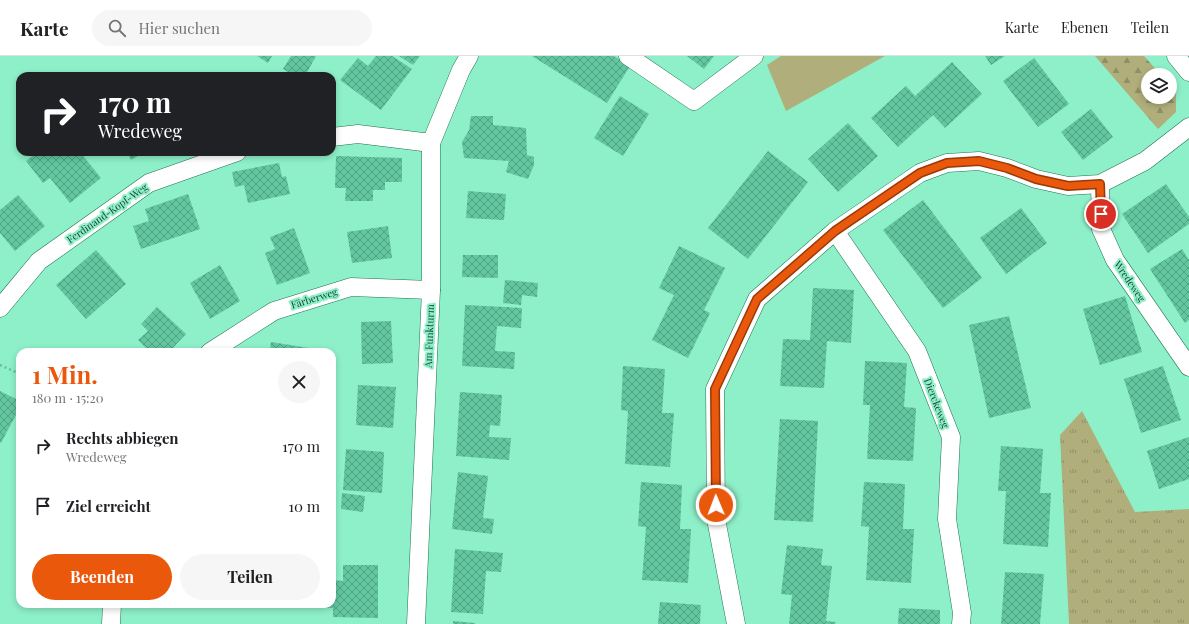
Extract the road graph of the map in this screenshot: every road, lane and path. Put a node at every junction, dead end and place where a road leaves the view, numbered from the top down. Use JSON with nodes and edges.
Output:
{"nodes":[{"id":1,"x":469,"y":56,"type":"edge"},
{"id":2,"x":628,"y":56,"type":"edge"},
{"id":3,"x":754,"y":56,"type":"edge"},
{"id":4,"x":1176,"y":56,"type":"edge"},
{"id":5,"x":1189,"y":72,"type":"edge"},
{"id":6,"x":1189,"y":127,"type":"edge"},
{"id":7,"x":336,"y":137,"type":"edge"},
{"id":8,"x":431,"y":143,"type":"junction"},
{"id":9,"x":226,"y":156,"type":"edge"},
{"id":10,"x":1100,"y":184,"type":"junction"},
{"id":11,"x":835,"y":231,"type":"junction"},
{"id":12,"x":431,"y":290,"type":"junction"},
{"id":13,"x":0,"y":308,"type":"edge"},
{"id":14,"x":216,"y":348,"type":"edge"},
{"id":15,"x":0,"y":365,"type":"edge"},
{"id":16,"x":1189,"y":367,"type":"edge"},
{"id":17,"x":16,"y":372,"type":"edge"},
{"id":18,"x":112,"y":608,"type":"edge"},
{"id":19,"x":111,"y":624,"type":"edge"},
{"id":20,"x":416,"y":624,"type":"edge"},
{"id":21,"x":736,"y":624,"type":"edge"},
{"id":22,"x":961,"y":624,"type":"edge"}],
"edges":[{"from":1,"to":8,"type":"street","name":"Am Funkturm"},
{"from":2,"to":3,"type":"street"},
{"from":4,"to":5,"type":"street"},
{"from":6,"to":10,"type":"street"},
{"from":7,"to":8,"type":"street"},
{"from":8,"to":12,"type":"street","name":"Am Funkturm"},
{"from":9,"to":13,"type":"street","name":"Ferdinand-Kopf-Weg"},
{"from":10,"to":11,"type":"street"},
{"from":10,"to":16,"type":"street","name":"Wredeweg"},
{"from":11,"to":21,"type":"street"},
{"from":11,"to":22,"type":"street","name":"Dierckeweg"},
{"from":12,"to":14,"type":"street","name":"Färberweg"},
{"from":12,"to":20,"type":"street","name":"Am Funkturm"},
{"from":15,"to":17,"type":"path"},
{"from":18,"to":19,"type":"street"}]}
